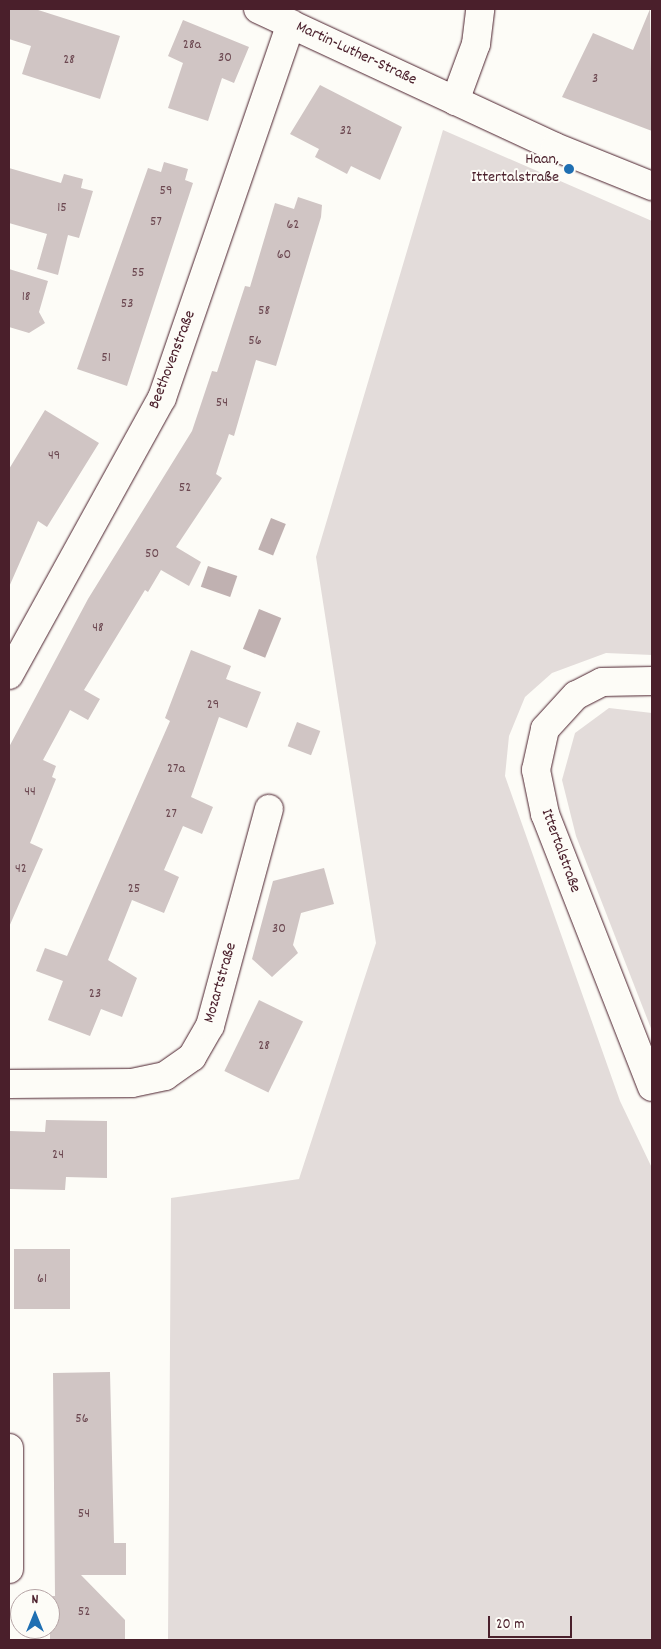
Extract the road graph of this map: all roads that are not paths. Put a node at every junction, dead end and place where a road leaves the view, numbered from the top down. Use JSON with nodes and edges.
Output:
{"nodes":[{"id":1,"x":258,"y":9,"type":"edge"},
{"id":2,"x":480,"y":9,"type":"edge"},
{"id":3,"x":291,"y":24,"type":"junction"},
{"id":4,"x":455,"y":101,"type":"junction"},
{"id":5,"x":652,"y":186,"type":"edge"},
{"id":6,"x":9,"y":675,"type":"edge"},
{"id":7,"x":652,"y":681,"type":"edge"},
{"id":8,"x":269,"y":809,"type":"dead end"},
{"id":9,"x":9,"y":1084,"type":"edge"},
{"id":10,"x":652,"y":1087,"type":"edge"},
{"id":11,"x":9,"y":1448,"type":"edge"},
{"id":12,"x":9,"y":1569,"type":"edge"}],
"edges":[{"from":1,"to":3,"type":"street","name":"Martin-Luther-Straße"},
{"from":2,"to":4,"type":"street"},
{"from":3,"to":4,"type":"street","name":"Martin-Luther-Straße"},
{"from":3,"to":6,"type":"street","name":"Beethovenstraße"},
{"from":4,"to":5,"type":"street"},
{"from":7,"to":10,"type":"street","name":"Ittertalstraße"},
{"from":8,"to":9,"type":"street","name":"Mozartstraße"},
{"from":11,"to":12,"type":"street"}]}
